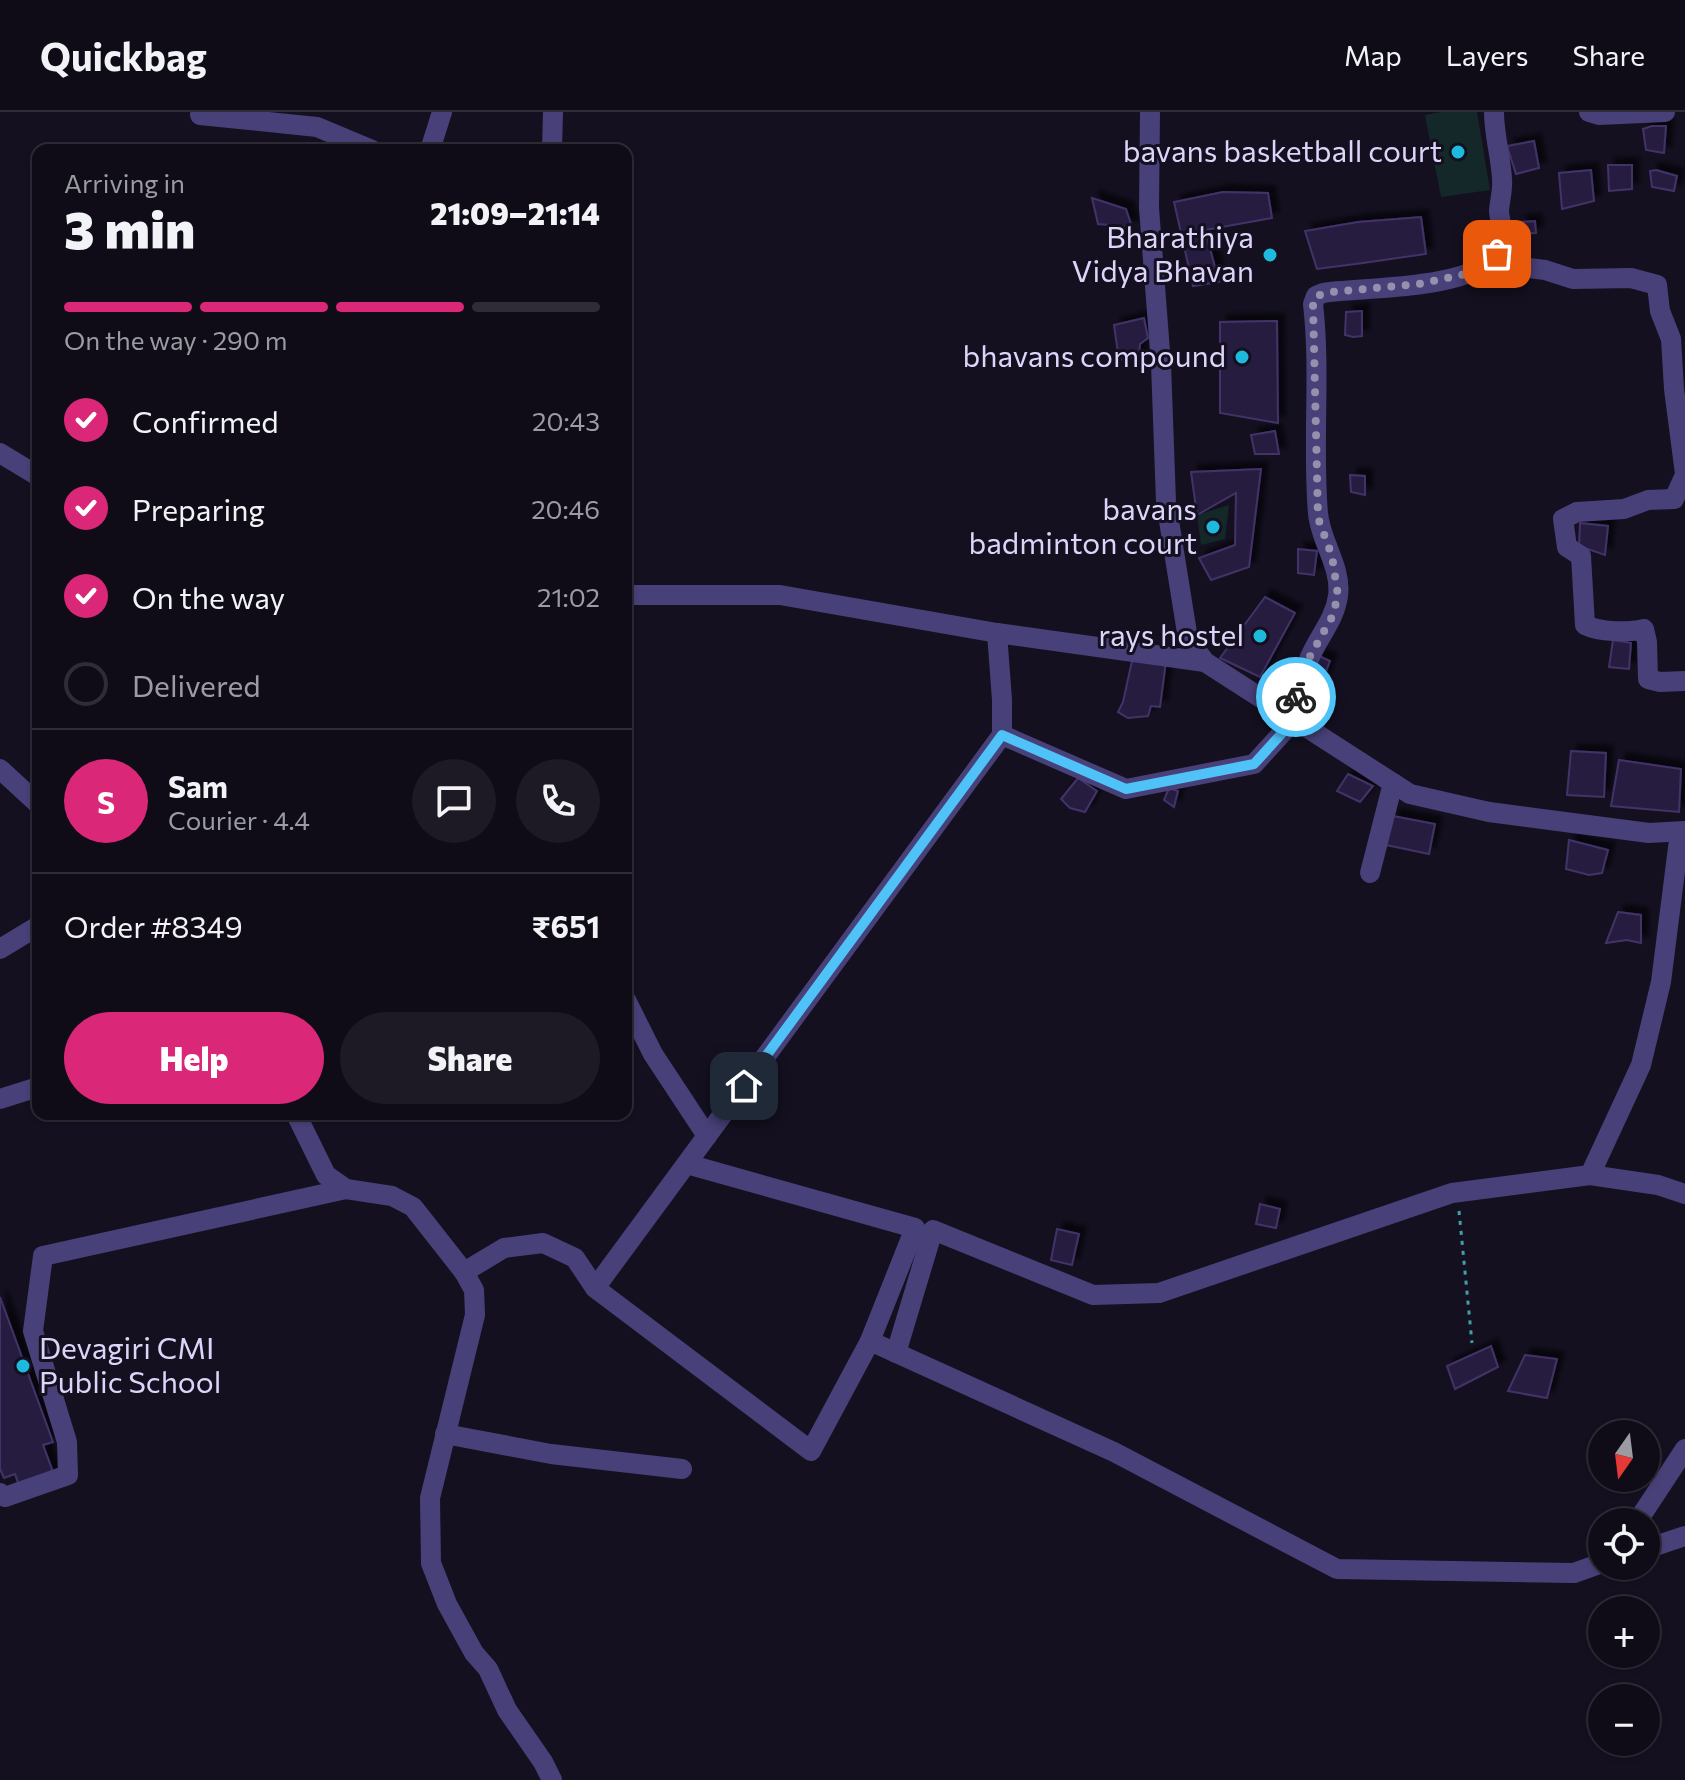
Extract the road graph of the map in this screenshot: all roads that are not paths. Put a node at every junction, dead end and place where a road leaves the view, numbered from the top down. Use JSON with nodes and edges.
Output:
{"nodes":[{"id":1,"x":442,"y":112,"type":"edge"},
{"id":2,"x":553,"y":112,"type":"edge"},
{"id":3,"x":1150,"y":112,"type":"edge"},
{"id":4,"x":1494,"y":112,"type":"edge"},
{"id":5,"x":1589,"y":112,"type":"edge"},
{"id":6,"x":1665,"y":112,"type":"edge"},
{"id":7,"x":200,"y":115,"type":"dead end"},
{"id":8,"x":345,"y":144,"type":"edge"},
{"id":9,"x":432,"y":144,"type":"edge"},
{"id":10,"x":552,"y":144,"type":"edge"},
{"id":11,"x":1479,"y":271,"type":"junction"},
{"id":12,"x":0,"y":453,"type":"edge"},
{"id":13,"x":32,"y":472,"type":"edge"},
{"id":14,"x":1685,"y":474,"type":"edge"},
{"id":15,"x":632,"y":595,"type":"edge"},
{"id":16,"x":997,"y":633,"type":"junction"},
{"id":17,"x":1205,"y":662,"type":"junction"},
{"id":18,"x":1685,"y":681,"type":"edge"},
{"id":19,"x":1290,"y":716,"type":"junction"},
{"id":20,"x":1002,"y":735,"type":"junction"},
{"id":21,"x":0,"y":769,"type":"edge"},
{"id":22,"x":1393,"y":783,"type":"junction"},
{"id":23,"x":32,"y":798,"type":"edge"},
{"id":24,"x":1682,"y":832,"type":"edge"},
{"id":25,"x":1370,"y":873,"type":"dead end"},
{"id":26,"x":32,"y":930,"type":"edge"},
{"id":27,"x":0,"y":949,"type":"edge"},
{"id":28,"x":632,"y":1012,"type":"edge"},
{"id":29,"x":32,"y":1089,"type":"edge"},
{"id":30,"x":0,"y":1099,"type":"edge"},
{"id":31,"x":299,"y":1120,"type":"edge"},
{"id":32,"x":707,"y":1136,"type":"junction"},
{"id":33,"x":687,"y":1164,"type":"junction"},
{"id":34,"x":1590,"y":1175,"type":"junction"},
{"id":35,"x":346,"y":1189,"type":"junction"},
{"id":36,"x":1685,"y":1194,"type":"edge"},
{"id":37,"x":464,"y":1272,"type":"junction"},
{"id":38,"x":595,"y":1288,"type":"junction"},
{"id":39,"x":870,"y":1341,"type":"junction"},
{"id":40,"x":896,"y":1353,"type":"junction"},
{"id":41,"x":445,"y":1434,"type":"junction"},
{"id":42,"x":1685,"y":1449,"type":"edge"},
{"id":43,"x":682,"y":1469,"type":"dead end"},
{"id":44,"x":0,"y":1493,"type":"edge"},
{"id":45,"x":1646,"y":1508,"type":"edge"},
{"id":46,"x":1685,"y":1536,"type":"edge"},
{"id":47,"x":1660,"y":1544,"type":"edge"},
{"id":48,"x":1588,"y":1568,"type":"edge"},
{"id":49,"x":552,"y":1780,"type":"edge"}],
"edges":[{"from":1,"to":9,"type":"street"},
{"from":2,"to":10,"type":"street"},
{"from":3,"to":17,"type":"street"},
{"from":4,"to":11,"type":"street"},
{"from":5,"to":6,"type":"street"},
{"from":7,"to":8,"type":"street"},
{"from":11,"to":14,"type":"street"},
{"from":11,"to":19,"type":"street"},
{"from":12,"to":13,"type":"street"},
{"from":14,"to":18,"type":"street"},
{"from":15,"to":16,"type":"street"},
{"from":16,"to":17,"type":"street"},
{"from":16,"to":20,"type":"street"},
{"from":17,"to":19,"type":"street"},
{"from":19,"to":20,"type":"street"},
{"from":19,"to":22,"type":"street"},
{"from":20,"to":32,"type":"street"},
{"from":21,"to":23,"type":"street"},
{"from":22,"to":24,"type":"street"},
{"from":22,"to":25,"type":"street"},
{"from":24,"to":34,"type":"street"},
{"from":26,"to":27,"type":"street"},
{"from":28,"to":32,"type":"street"},
{"from":29,"to":30,"type":"street"},
{"from":31,"to":35,"type":"street"},
{"from":32,"to":33,"type":"street"},
{"from":33,"to":38,"type":"street"},
{"from":33,"to":39,"type":"street"},
{"from":34,"to":36,"type":"street"},
{"from":34,"to":40,"type":"street"},
{"from":35,"to":37,"type":"street"},
{"from":35,"to":44,"type":"street"},
{"from":37,"to":38,"type":"street"},
{"from":37,"to":41,"type":"street"},
{"from":38,"to":39,"type":"street"},
{"from":39,"to":40,"type":"street"},
{"from":40,"to":48,"type":"street"},
{"from":41,"to":43,"type":"street"},
{"from":41,"to":49,"type":"street"},
{"from":42,"to":45,"type":"street"},
{"from":46,"to":47,"type":"street"}]}
